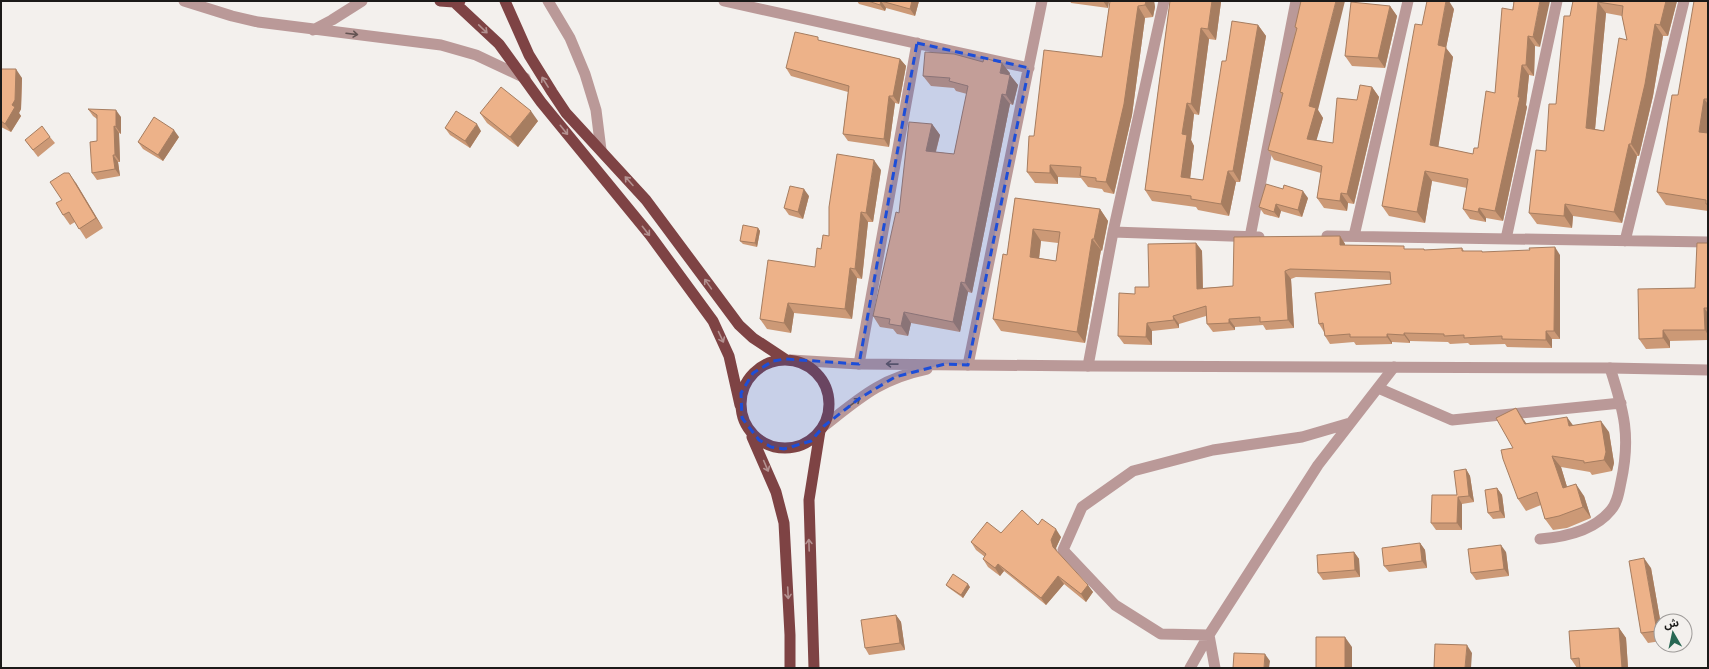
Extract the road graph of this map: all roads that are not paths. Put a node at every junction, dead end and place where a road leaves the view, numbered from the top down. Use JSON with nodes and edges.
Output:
{"nodes":[{"id":1,"x":184,"y":1,"type":"edge"},
{"id":2,"x":362,"y":1,"type":"edge"},
{"id":3,"x":440,"y":1,"type":"edge"},
{"id":4,"x":505,"y":1,"type":"edge"},
{"id":5,"x":548,"y":1,"type":"edge"},
{"id":6,"x":724,"y":1,"type":"edge"},
{"id":7,"x":1042,"y":1,"type":"edge"},
{"id":8,"x":1164,"y":1,"type":"edge"},
{"id":9,"x":1296,"y":1,"type":"edge"},
{"id":10,"x":1408,"y":1,"type":"edge"},
{"id":11,"x":1557,"y":1,"type":"edge"},
{"id":12,"x":1684,"y":1,"type":"edge"},
{"id":13,"x":457,"y":2,"type":"edge"},
{"id":14,"x":313,"y":30,"type":"junction"},
{"id":15,"x":917,"y":43,"type":"junction"},
{"id":16,"x":1029,"y":68,"type":"junction"},
{"id":17,"x":524,"y":78,"type":"junction"},
{"id":18,"x":600,"y":150,"type":"junction"},
{"id":19,"x":1113,"y":232,"type":"junction"},
{"id":20,"x":1316,"y":236,"type":"edge"},
{"id":21,"x":1354,"y":236,"type":"junction"},
{"id":22,"x":1250,"y":237,"type":"junction"},
{"id":23,"x":1272,"y":237,"type":"edge"},
{"id":24,"x":1506,"y":239,"type":"junction"},
{"id":25,"x":1625,"y":241,"type":"junction"},
{"id":26,"x":1708,"y":242,"type":"edge"},
{"id":27,"x":788,"y":360,"type":"junction"},
{"id":28,"x":859,"y":364,"type":"junction"},
{"id":29,"x":945,"y":364,"type":"junction"},
{"id":30,"x":968,"y":365,"type":"junction"},
{"id":31,"x":1088,"y":366,"type":"junction"},
{"id":32,"x":1394,"y":367,"type":"junction"},
{"id":33,"x":1610,"y":368,"type":"junction"},
{"id":34,"x":1708,"y":370,"type":"edge"},
{"id":35,"x":1378,"y":388,"type":"junction"},
{"id":36,"x":1621,"y":403,"type":"junction"},
{"id":37,"x":740,"y":405,"type":"junction"},
{"id":38,"x":1350,"y":423,"type":"junction"},
{"id":39,"x":822,"y":428,"type":"junction"},
{"id":40,"x":749,"y":431,"type":"junction"},
{"id":41,"x":1540,"y":539,"type":"dead end"},
{"id":42,"x":1209,"y":635,"type":"junction"},
{"id":43,"x":790,"y":668,"type":"edge"},
{"id":44,"x":814,"y":668,"type":"edge"},
{"id":45,"x":1190,"y":668,"type":"edge"},
{"id":46,"x":1215,"y":668,"type":"edge"}],
"edges":[{"from":1,"to":14,"type":"street"},
{"from":2,"to":14,"type":"street"},
{"from":3,"to":13,"type":"highway"},
{"from":18,"to":4,"type":"highway","one_way":true},
{"from":5,"to":18,"type":"street"},
{"from":6,"to":15,"type":"street"},
{"from":7,"to":16,"type":"street"},
{"from":8,"to":19,"type":"street"},
{"from":9,"to":22,"type":"street"},
{"from":10,"to":21,"type":"street"},
{"from":11,"to":24,"type":"street"},
{"from":12,"to":25,"type":"street"},
{"from":13,"to":17,"type":"highway","one_way":true},
{"from":14,"to":17,"type":"street","one_way":true},
{"from":15,"to":16,"type":"street"},
{"from":15,"to":28,"type":"street"},
{"from":16,"to":30,"type":"street"},
{"from":17,"to":37,"type":"highway","one_way":true},
{"from":27,"to":18,"type":"highway","one_way":true},
{"from":19,"to":22,"type":"street"},
{"from":19,"to":31,"type":"street"},
{"from":20,"to":21,"type":"street"},
{"from":21,"to":24,"type":"street"},
{"from":22,"to":23,"type":"street"},
{"from":24,"to":25,"type":"street"},
{"from":25,"to":26,"type":"street"},
{"from":27,"to":28,"type":"street"},
{"from":27,"to":37,"type":"highway"},
{"from":27,"to":39,"type":"highway"},
{"from":29,"to":28,"type":"street","one_way":true},
{"from":29,"to":30,"type":"street"},
{"from":39,"to":29,"type":"street","one_way":true},
{"from":30,"to":31,"type":"street"},
{"from":31,"to":32,"type":"street"},
{"from":32,"to":33,"type":"street"},
{"from":32,"to":35,"type":"street"},
{"from":33,"to":34,"type":"street"},
{"from":33,"to":36,"type":"street"},
{"from":35,"to":36,"type":"street"},
{"from":35,"to":38,"type":"street"},
{"from":36,"to":41,"type":"street"},
{"from":37,"to":40,"type":"highway"},
{"from":38,"to":42,"type":"street"},
{"from":38,"to":42,"type":"street"},
{"from":39,"to":40,"type":"highway"},
{"from":44,"to":39,"type":"highway","one_way":true},
{"from":40,"to":43,"type":"highway","one_way":true},
{"from":42,"to":45,"type":"street"},
{"from":42,"to":46,"type":"street"}]}
